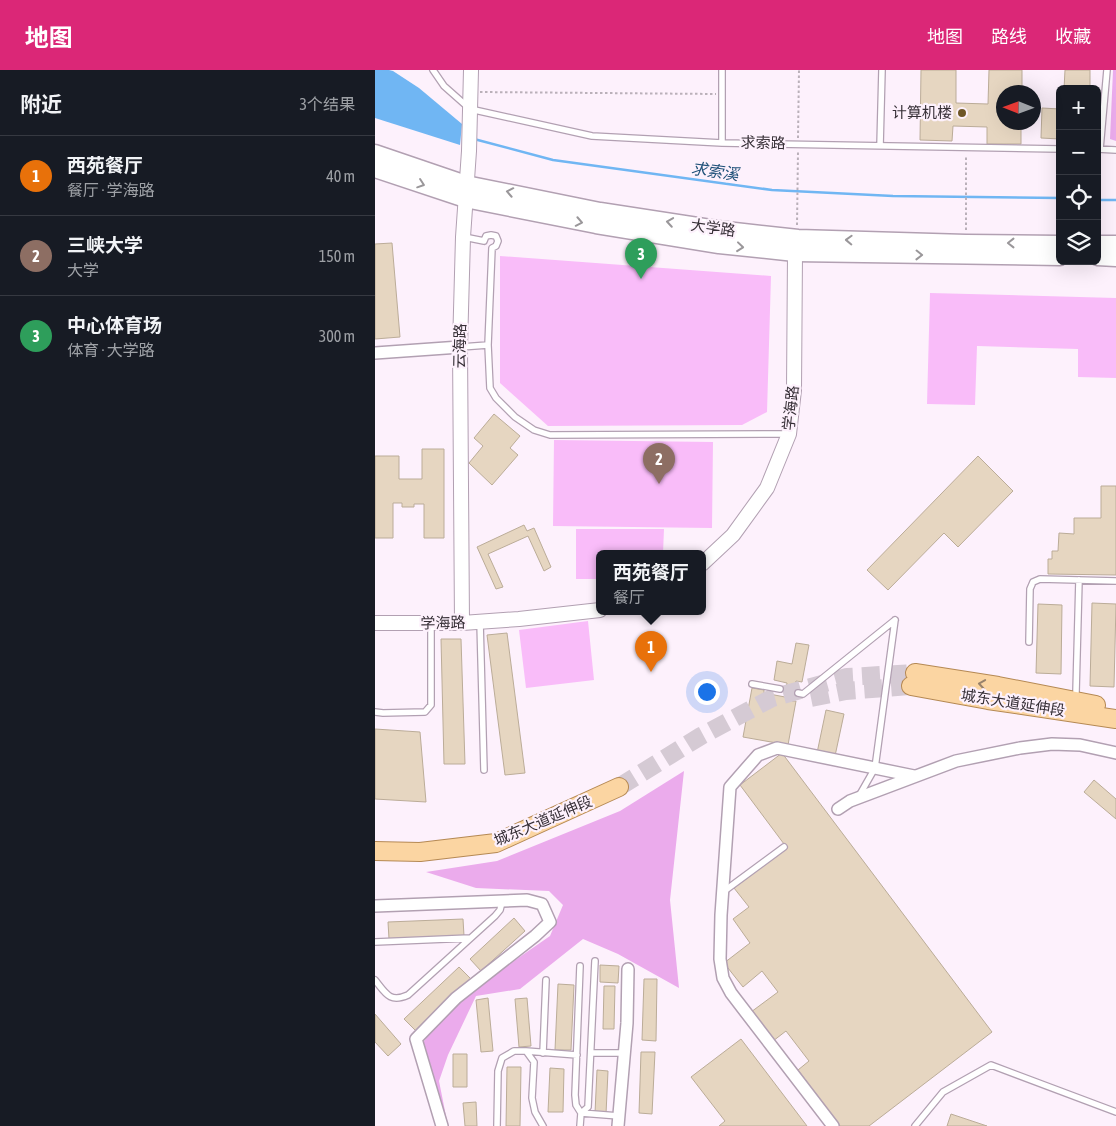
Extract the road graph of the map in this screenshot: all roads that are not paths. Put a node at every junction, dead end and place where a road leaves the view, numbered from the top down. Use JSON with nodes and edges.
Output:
{"nodes":[{"id":1,"x":433,"y":70,"type":"edge"},
{"id":2,"x":471,"y":70,"type":"edge"},
{"id":3,"x":722,"y":70,"type":"edge"},
{"id":4,"x":882,"y":70,"type":"edge"},
{"id":5,"x":1107,"y":70,"type":"edge"},
{"id":6,"x":470,"y":109,"type":"junction"},
{"id":7,"x":1101,"y":130,"type":"edge"},
{"id":8,"x":722,"y":142,"type":"junction"},
{"id":9,"x":880,"y":146,"type":"junction"},
{"id":10,"x":1056,"y":149,"type":"edge"},
{"id":11,"x":1101,"y":150,"type":"edge"},
{"id":12,"x":1116,"y":150,"type":"edge"},
{"id":13,"x":375,"y":153,"type":"edge"},
{"id":14,"x":375,"y":169,"type":"edge"},
{"id":15,"x":466,"y":191,"type":"junction"},
{"id":16,"x":463,"y":237,"type":"junction"},
{"id":17,"x":484,"y":241,"type":"junction"},
{"id":18,"x":1056,"y":244,"type":"edge"},
{"id":19,"x":1101,"y":244,"type":"edge"},
{"id":20,"x":1116,"y":244,"type":"edge"},
{"id":21,"x":797,"y":246,"type":"junction"},
{"id":22,"x":492,"y":248,"type":"junction"},
{"id":23,"x":1056,"y":257,"type":"edge"},
{"id":24,"x":1101,"y":257,"type":"edge"},
{"id":25,"x":1116,"y":258,"type":"edge"},
{"id":26,"x":488,"y":345,"type":"junction"},
{"id":27,"x":460,"y":348,"type":"junction"},
{"id":28,"x":375,"y":353,"type":"edge"},
{"id":29,"x":789,"y":434,"type":"junction"},
{"id":30,"x":706,"y":560,"type":"edge"},
{"id":31,"x":1079,"y":580,"type":"junction"},
{"id":32,"x":1116,"y":580,"type":"edge"},
{"id":33,"x":596,"y":610,"type":"edge"},
{"id":34,"x":480,"y":622,"type":"junction"},
{"id":35,"x":375,"y":623,"type":"edge"},
{"id":36,"x":431,"y":623,"type":"junction"},
{"id":37,"x":462,"y":623,"type":"junction"},
{"id":38,"x":1029,"y":642,"type":"dead end"},
{"id":39,"x":752,"y":684,"type":"dead end"},
{"id":40,"x":780,"y":689,"type":"dead end"},
{"id":41,"x":1075,"y":692,"type":"dead end"},
{"id":42,"x":798,"y":693,"type":"dead end"},
{"id":43,"x":1116,"y":708,"type":"edge"},
{"id":44,"x":375,"y":712,"type":"edge"},
{"id":45,"x":1116,"y":719,"type":"edge"},
{"id":46,"x":1116,"y":754,"type":"edge"},
{"id":47,"x":875,"y":768,"type":"junction"},
{"id":48,"x":484,"y":770,"type":"dead end"},
{"id":49,"x":914,"y":776,"type":"junction"},
{"id":50,"x":858,"y":798,"type":"junction"},
{"id":51,"x":838,"y":809,"type":"dead end"},
{"id":52,"x":784,"y":847,"type":"dead end"},
{"id":53,"x":375,"y":851,"type":"edge"},
{"id":54,"x":375,"y":858,"type":"edge"},
{"id":55,"x":722,"y":893,"type":"junction"},
{"id":56,"x":502,"y":902,"type":"junction"},
{"id":57,"x":375,"y":906,"type":"edge"},
{"id":58,"x":470,"y":938,"type":"junction"},
{"id":59,"x":375,"y":942,"type":"edge"},
{"id":60,"x":595,"y":961,"type":"dead end"},
{"id":61,"x":581,"y":966,"type":"dead end"},
{"id":62,"x":628,"y":969,"type":"dead end"},
{"id":63,"x":375,"y":980,"type":"edge"},
{"id":64,"x":546,"y":980,"type":"dead end"},
{"id":65,"x":526,"y":1051,"type":"junction"},
{"id":66,"x":543,"y":1053,"type":"junction"},
{"id":67,"x":591,"y":1053,"type":"junction"},
{"id":68,"x":625,"y":1054,"type":"junction"},
{"id":69,"x":577,"y":1055,"type":"junction"},
{"id":70,"x":1116,"y":1112,"type":"edge"},
{"id":71,"x":581,"y":1113,"type":"junction"},
{"id":72,"x":619,"y":1121,"type":"edge"},
{"id":73,"x":442,"y":1126,"type":"edge"},
{"id":74,"x":497,"y":1126,"type":"edge"},
{"id":75,"x":543,"y":1126,"type":"edge"},
{"id":76,"x":580,"y":1126,"type":"edge"},
{"id":77,"x":833,"y":1126,"type":"edge"},
{"id":78,"x":915,"y":1126,"type":"edge"}],
"edges":[{"from":1,"to":6,"type":"lane"},
{"from":2,"to":6,"type":"street","name":"云海路"},
{"from":3,"to":8,"type":"lane"},
{"from":4,"to":9,"type":"lane"},
{"from":5,"to":7,"type":"lane"},
{"from":6,"to":8,"type":"lane","name":"求索路"},
{"from":6,"to":15,"type":"street","name":"云海路"},
{"from":8,"to":9,"type":"lane","name":"求索路"},
{"from":9,"to":10,"type":"lane","name":"求索路"},
{"from":11,"to":12,"type":"lane"},
{"from":13,"to":15,"type":"main road","name":"大学路"},
{"from":14,"to":15,"type":"main road","name":"大学路","one_way":true},
{"from":15,"to":16,"type":"street","name":"云海路"},
{"from":15,"to":21,"type":"main road","name":"大学路"},
{"from":16,"to":17,"type":"lane"},
{"from":16,"to":27,"type":"street","name":"云海路"},
{"from":17,"to":22,"type":"lane"},
{"from":17,"to":22,"type":"lane"},
{"from":18,"to":21,"type":"main road","name":"大学路","one_way":true},
{"from":19,"to":20,"type":"main road"},
{"from":21,"to":23,"type":"main road","name":"大学路","one_way":true},
{"from":21,"to":29,"type":"street","name":"学海路"},
{"from":22,"to":26,"type":"lane"},
{"from":24,"to":25,"type":"main road"},
{"from":26,"to":27,"type":"lane"},
{"from":26,"to":29,"type":"lane"},
{"from":27,"to":28,"type":"street"},
{"from":27,"to":37,"type":"street","name":"云海路"},
{"from":29,"to":30,"type":"street","name":"学海路"},
{"from":31,"to":32,"type":"lane"},
{"from":31,"to":38,"type":"lane"},
{"from":31,"to":41,"type":"lane"},
{"from":33,"to":34,"type":"street","name":"学海路"},
{"from":34,"to":37,"type":"street","name":"学海路"},
{"from":34,"to":48,"type":"lane"},
{"from":35,"to":36,"type":"street","name":"学海路"},
{"from":36,"to":37,"type":"street","name":"学海路"},
{"from":36,"to":44,"type":"lane"},
{"from":39,"to":40,"type":"lane"},
{"from":42,"to":47,"type":"lane"},
{"from":43,"to":45,"type":"main road","name":"城东大道延伸段","one_way":true},
{"from":46,"to":49,"type":"street"},
{"from":47,"to":49,"type":"street"},
{"from":47,"to":50,"type":"lane"},
{"from":47,"to":55,"type":"street"},
{"from":49,"to":50,"type":"street"},
{"from":50,"to":51,"type":"street"},
{"from":52,"to":55,"type":"lane"},
{"from":53,"to":54,"type":"main road","name":"城东大道延伸段"},
{"from":55,"to":77,"type":"street"},
{"from":56,"to":57,"type":"street"},
{"from":56,"to":58,"type":"lane"},
{"from":56,"to":73,"type":"street"},
{"from":58,"to":59,"type":"lane"},
{"from":58,"to":63,"type":"lane"},
{"from":60,"to":67,"type":"lane"},
{"from":61,"to":69,"type":"lane"},
{"from":62,"to":68,"type":"street"},
{"from":64,"to":66,"type":"lane"},
{"from":65,"to":66,"type":"lane"},
{"from":65,"to":74,"type":"lane"},
{"from":65,"to":75,"type":"lane"},
{"from":66,"to":69,"type":"lane"},
{"from":67,"to":68,"type":"lane"},
{"from":67,"to":71,"type":"lane"},
{"from":68,"to":72,"type":"street"},
{"from":69,"to":71,"type":"lane"},
{"from":70,"to":78,"type":"lane"},
{"from":71,"to":72,"type":"lane"},
{"from":71,"to":76,"type":"lane"}]}
